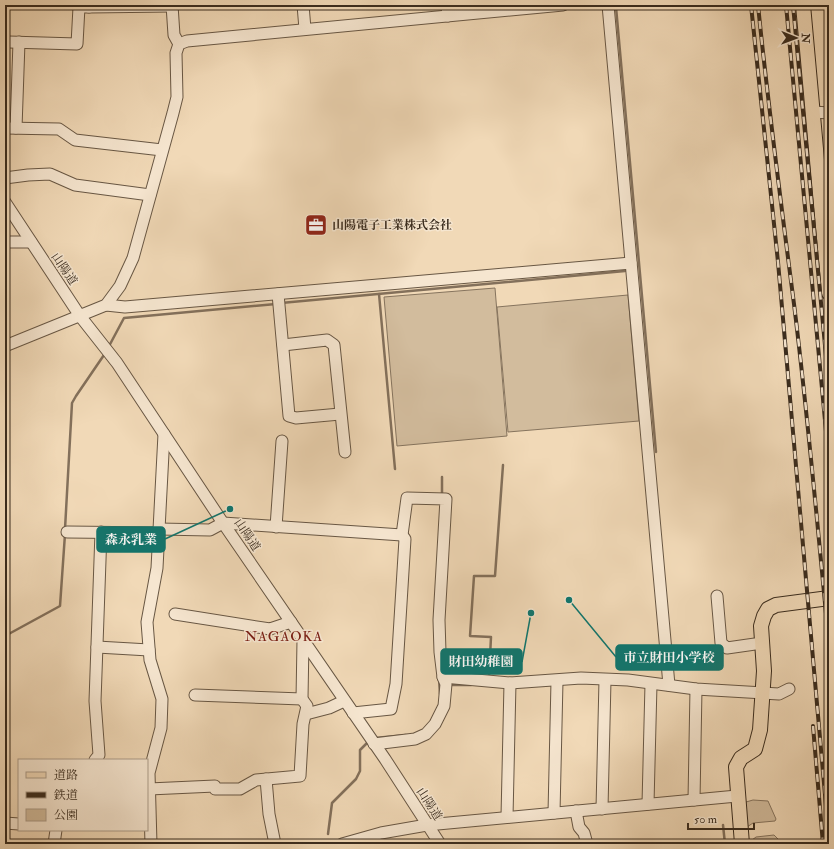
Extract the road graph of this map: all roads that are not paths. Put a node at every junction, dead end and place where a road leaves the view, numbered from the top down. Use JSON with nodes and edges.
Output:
{"nodes":[{"id":1,"x":303,"y":5,"type":"edge"},
{"id":2,"x":563,"y":5,"type":"edge"},
{"id":3,"x":608,"y":5,"type":"edge"},
{"id":4,"x":803,"y":5,"type":"edge"},
{"id":5,"x":89,"y":6,"type":"edge"},
{"id":6,"x":172,"y":6,"type":"edge"},
{"id":7,"x":447,"y":10,"type":"edge"},
{"id":8,"x":305,"y":29,"type":"junction"},
{"id":9,"x":179,"y":44,"type":"junction"},
{"id":10,"x":813,"y":112,"type":"junction"},
{"id":11,"x":829,"y":113,"type":"edge"},
{"id":12,"x":5,"y":128,"type":"edge"},
{"id":13,"x":16,"y":128,"type":"junction"},
{"id":14,"x":162,"y":150,"type":"junction"},
{"id":15,"x":5,"y":178,"type":"edge"},
{"id":16,"x":150,"y":195,"type":"junction"},
{"id":17,"x":5,"y":202,"type":"edge"},
{"id":18,"x":5,"y":242,"type":"edge"},
{"id":19,"x":30,"y":242,"type":"junction"},
{"id":20,"x":630,"y":263,"type":"junction"},
{"id":21,"x":829,"y":293,"type":"edge"},
{"id":22,"x":279,"y":300,"type":"junction"},
{"id":23,"x":106,"y":305,"type":"junction"},
{"id":24,"x":80,"y":316,"type":"junction"},
{"id":25,"x":283,"y":345,"type":"junction"},
{"id":26,"x":5,"y":346,"type":"edge"},
{"id":27,"x":340,"y":414,"type":"junction"},
{"id":28,"x":164,"y":434,"type":"junction"},
{"id":29,"x":282,"y":441,"type":"dead end"},
{"id":30,"x":345,"y":452,"type":"dead end"},
{"id":31,"x":223,"y":524,"type":"junction"},
{"id":32,"x":276,"y":527,"type":"junction"},
{"id":33,"x":159,"y":531,"type":"junction"},
{"id":34,"x":67,"y":532,"type":"dead end"},
{"id":35,"x":101,"y":532,"type":"junction"},
{"id":36,"x":402,"y":535,"type":"junction"},
{"id":37,"x":717,"y":596,"type":"dead end"},
{"id":38,"x":829,"y":598,"type":"edge"},
{"id":39,"x":175,"y":614,"type":"dead end"},
{"id":40,"x":290,"y":622,"type":"junction"},
{"id":41,"x":303,"y":640,"type":"junction"},
{"id":42,"x":762,"y":643,"type":"junction"},
{"id":43,"x":97,"y":648,"type":"junction"},
{"id":44,"x":149,"y":650,"type":"junction"},
{"id":45,"x":443,"y":677,"type":"junction"},
{"id":46,"x":605,"y":680,"type":"junction"},
{"id":47,"x":557,"y":681,"type":"junction"},
{"id":48,"x":510,"y":683,"type":"junction"},
{"id":49,"x":651,"y":684,"type":"junction"},
{"id":50,"x":669,"y":685,"type":"junction"},
{"id":51,"x":696,"y":689,"type":"junction"},
{"id":52,"x":789,"y":689,"type":"dead end"},
{"id":53,"x":761,"y":693,"type":"junction"},
{"id":54,"x":195,"y":695,"type":"dead end"},
{"id":55,"x":302,"y":699,"type":"junction"},
{"id":56,"x":344,"y":701,"type":"junction"},
{"id":57,"x":353,"y":713,"type":"junction"},
{"id":58,"x":306,"y":714,"type":"junction"},
{"id":59,"x":374,"y":744,"type":"junction"},
{"id":60,"x":96,"y":759,"type":"edge"},
{"id":61,"x":266,"y":779,"type":"junction"},
{"id":62,"x":150,"y":789,"type":"junction"},
{"id":63,"x":738,"y":796,"type":"junction"},
{"id":64,"x":694,"y":800,"type":"junction"},
{"id":65,"x":648,"y":804,"type":"junction"},
{"id":66,"x":602,"y":809,"type":"junction"},
{"id":67,"x":576,"y":811,"type":"junction"},
{"id":68,"x":554,"y":813,"type":"junction"},
{"id":69,"x":507,"y":817,"type":"junction"},
{"id":70,"x":148,"y":820,"type":"edge"},
{"id":71,"x":5,"y":823,"type":"edge"},
{"id":72,"x":18,"y":824,"type":"edge"},
{"id":73,"x":427,"y":825,"type":"junction"},
{"id":74,"x":56,"y":831,"type":"edge"},
{"id":75,"x":54,"y":844,"type":"edge"},
{"id":76,"x":151,"y":844,"type":"edge"},
{"id":77,"x":275,"y":844,"type":"edge"},
{"id":78,"x":342,"y":844,"type":"edge"},
{"id":79,"x":440,"y":844,"type":"edge"},
{"id":80,"x":587,"y":844,"type":"edge"},
{"id":81,"x":742,"y":844,"type":"edge"}],
"edges":[{"from":1,"to":8,"type":"street"},
{"from":2,"to":7,"type":"street"},
{"from":3,"to":20,"type":"street"},
{"from":4,"to":10,"type":"main road"},
{"from":5,"to":6,"type":"street"},
{"from":5,"to":13,"type":"street"},
{"from":6,"to":9,"type":"street"},
{"from":7,"to":8,"type":"street"},
{"from":8,"to":9,"type":"street"},
{"from":9,"to":14,"type":"street"},
{"from":10,"to":11,"type":"street"},
{"from":10,"to":21,"type":"main road"},
{"from":12,"to":13,"type":"street"},
{"from":13,"to":14,"type":"street"},
{"from":14,"to":16,"type":"street"},
{"from":15,"to":16,"type":"street"},
{"from":16,"to":23,"type":"street"},
{"from":17,"to":19,"type":"street","name":"山陽道"},
{"from":18,"to":19,"type":"street"},
{"from":19,"to":24,"type":"street","name":"山陽道"},
{"from":20,"to":22,"type":"street"},
{"from":20,"to":50,"type":"street"},
{"from":22,"to":23,"type":"street"},
{"from":22,"to":25,"type":"street"},
{"from":23,"to":24,"type":"street"},
{"from":24,"to":26,"type":"street"},
{"from":24,"to":28,"type":"street","name":"山陽道"},
{"from":25,"to":27,"type":"street"},
{"from":25,"to":27,"type":"street"},
{"from":27,"to":30,"type":"street"},
{"from":28,"to":31,"type":"street","name":"山陽道"},
{"from":28,"to":33,"type":"street"},
{"from":29,"to":32,"type":"street"},
{"from":31,"to":32,"type":"street"},
{"from":31,"to":33,"type":"street"},
{"from":31,"to":40,"type":"street","name":"山陽道"},
{"from":32,"to":36,"type":"street"},
{"from":33,"to":35,"type":"street"},
{"from":33,"to":44,"type":"street"},
{"from":34,"to":35,"type":"street"},
{"from":35,"to":43,"type":"street"},
{"from":36,"to":45,"type":"street"},
{"from":36,"to":57,"type":"street"},
{"from":37,"to":42,"type":"street"},
{"from":38,"to":42,"type":"main road"},
{"from":39,"to":40,"type":"street"},
{"from":40,"to":41,"type":"street","name":"山陽道"},
{"from":41,"to":55,"type":"street"},
{"from":41,"to":56,"type":"street","name":"山陽道"},
{"from":42,"to":53,"type":"main road"},
{"from":43,"to":44,"type":"street"},
{"from":43,"to":60,"type":"street"},
{"from":44,"to":62,"type":"street"},
{"from":45,"to":48,"type":"street"},
{"from":45,"to":59,"type":"street"},
{"from":46,"to":47,"type":"street"},
{"from":46,"to":49,"type":"street"},
{"from":46,"to":66,"type":"street"},
{"from":47,"to":48,"type":"street"},
{"from":47,"to":68,"type":"street"},
{"from":48,"to":69,"type":"street"},
{"from":49,"to":50,"type":"street"},
{"from":49,"to":65,"type":"street"},
{"from":50,"to":51,"type":"street"},
{"from":51,"to":53,"type":"street"},
{"from":51,"to":64,"type":"street"},
{"from":52,"to":53,"type":"street"},
{"from":53,"to":63,"type":"main road"},
{"from":54,"to":55,"type":"street"},
{"from":55,"to":58,"type":"street"},
{"from":56,"to":57,"type":"street","name":"山陽道"},
{"from":56,"to":58,"type":"street"},
{"from":57,"to":59,"type":"street","name":"山陽道"},
{"from":58,"to":61,"type":"street"},
{"from":59,"to":73,"type":"street","name":"山陽道"},
{"from":61,"to":62,"type":"street"},
{"from":61,"to":77,"type":"street"},
{"from":62,"to":70,"type":"street"},
{"from":63,"to":64,"type":"street"},
{"from":63,"to":81,"type":"main road"},
{"from":64,"to":65,"type":"street"},
{"from":65,"to":66,"type":"street"},
{"from":66,"to":67,"type":"street"},
{"from":67,"to":68,"type":"street"},
{"from":67,"to":80,"type":"street"},
{"from":68,"to":69,"type":"street"},
{"from":69,"to":73,"type":"street"},
{"from":70,"to":76,"type":"street"},
{"from":71,"to":72,"type":"street"},
{"from":73,"to":78,"type":"street"},
{"from":73,"to":79,"type":"street","name":"山陽道"},
{"from":74,"to":75,"type":"street"}]}
